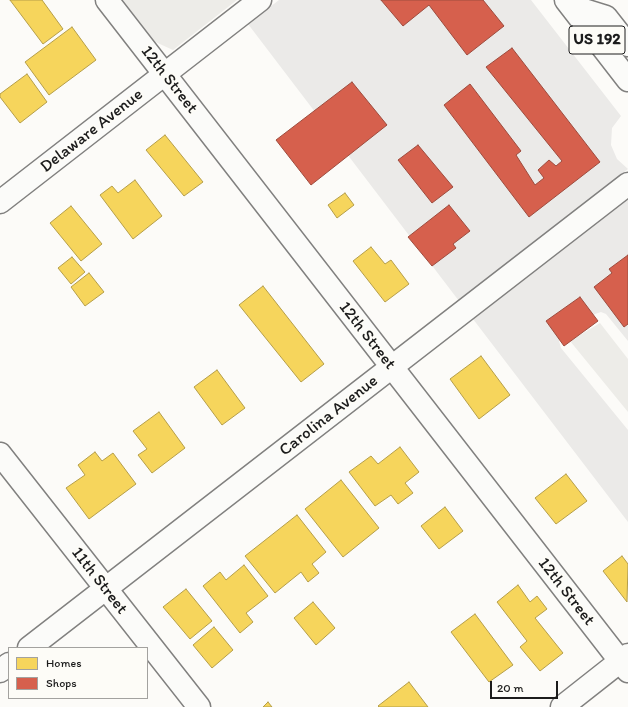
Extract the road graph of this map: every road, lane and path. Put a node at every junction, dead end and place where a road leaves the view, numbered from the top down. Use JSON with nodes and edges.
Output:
{"nodes":[{"id":1,"x":107,"y":0,"type":"edge"},
{"id":2,"x":260,"y":0,"type":"edge"},
{"id":3,"x":569,"y":3,"type":"edge"},
{"id":4,"x":628,"y":45,"type":"edge"},
{"id":5,"x":164,"y":74,"type":"junction"},
{"id":6,"x":628,"y":80,"type":"edge"},
{"id":7,"x":628,"y":184,"type":"edge"},
{"id":8,"x":0,"y":202,"type":"edge"},
{"id":9,"x":391,"y":368,"type":"junction"},
{"id":10,"x":0,"y":454,"type":"edge"},
{"id":11,"x":105,"y":589,"type":"junction"},
{"id":12,"x":30,"y":647,"type":"edge"},
{"id":13,"x":626,"y":663,"type":"edge"},
{"id":14,"x":8,"y":665,"type":"edge"},
{"id":15,"x":0,"y":671,"type":"edge"},
{"id":16,"x":199,"y":707,"type":"edge"},
{"id":17,"x":562,"y":707,"type":"edge"}],
"edges":[{"from":1,"to":5,"type":"main road","name":"12th Street"},
{"from":2,"to":5,"type":"main road","name":"Delaware Avenue"},
{"from":3,"to":4,"type":"main road"},
{"from":3,"to":6,"type":"main road","number":"US 192"},
{"from":5,"to":8,"type":"main road","name":"Delaware Avenue"},
{"from":5,"to":9,"type":"main road","name":"12th Street"},
{"from":7,"to":9,"type":"main road","name":"Carolina Avenue"},
{"from":9,"to":11,"type":"main road","name":"Carolina Avenue"},
{"from":9,"to":13,"type":"main road","name":"12th Street"},
{"from":10,"to":11,"type":"main road","name":"11th Street"},
{"from":11,"to":12,"type":"main road","name":"Carolina Avenue"},
{"from":11,"to":16,"type":"main road","name":"11th Street"},
{"from":13,"to":17,"type":"main road"},
{"from":14,"to":15,"type":"main road"}]}
